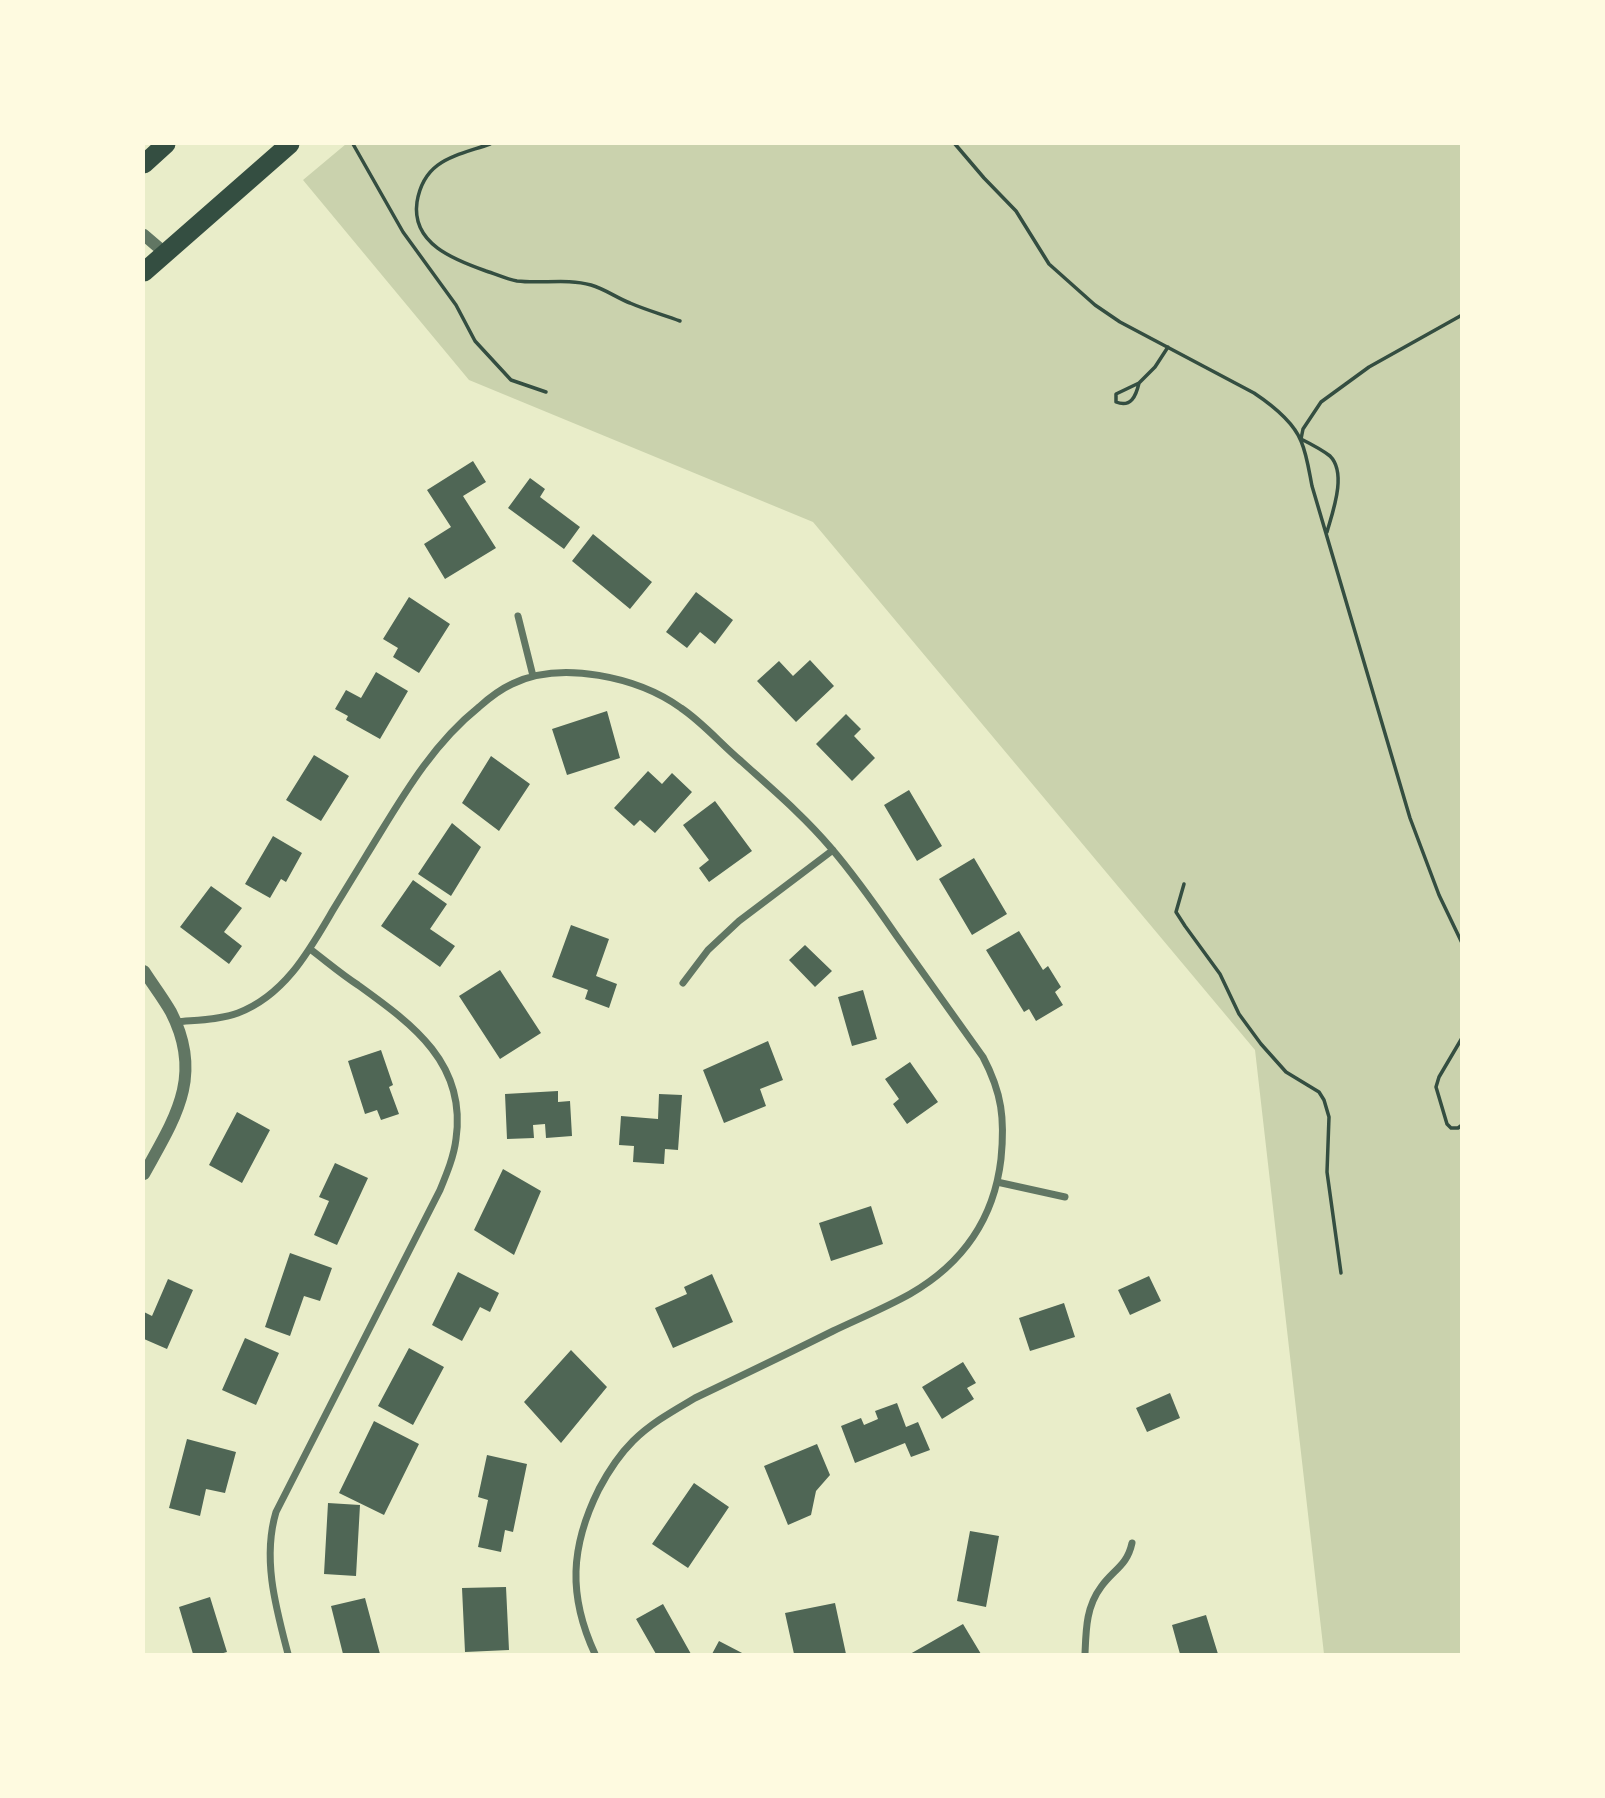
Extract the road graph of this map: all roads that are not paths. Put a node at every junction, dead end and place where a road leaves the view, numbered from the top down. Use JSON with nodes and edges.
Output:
{"nodes":[{"id":1,"x":166,"y":144,"type":"edge"},
{"id":2,"x":290,"y":144,"type":"edge"},
{"id":3,"x":144,"y":164,"type":"edge"},
{"id":4,"x":144,"y":235,"type":"edge"},
{"id":5,"x":165,"y":253,"type":"junction"},
{"id":6,"x":144,"y":272,"type":"edge"},
{"id":7,"x":518,"y":616,"type":"dead end"},
{"id":8,"x":533,"y":676,"type":"junction"},
{"id":9,"x":833,"y":850,"type":"junction"},
{"id":10,"x":310,"y":949,"type":"junction"},
{"id":11,"x":144,"y":971,"type":"edge"},
{"id":12,"x":683,"y":983,"type":"dead end"},
{"id":13,"x":176,"y":1022,"type":"junction"},
{"id":14,"x":144,"y":1174,"type":"edge"},
{"id":15,"x":997,"y":1182,"type":"junction"},
{"id":16,"x":1065,"y":1197,"type":"dead end"},
{"id":17,"x":1132,"y":1543,"type":"dead end"},
{"id":18,"x":288,"y":1654,"type":"edge"},
{"id":19,"x":595,"y":1654,"type":"edge"},
{"id":20,"x":1085,"y":1654,"type":"edge"}],
"edges":[{"from":1,"to":3,"type":"highway"},
{"from":2,"to":5,"type":"highway"},
{"from":4,"to":5,"type":"street"},
{"from":5,"to":6,"type":"highway"},
{"from":7,"to":8,"type":"street"},
{"from":8,"to":9,"type":"street"},
{"from":8,"to":10,"type":"street"},
{"from":9,"to":12,"type":"street"},
{"from":9,"to":15,"type":"street"},
{"from":10,"to":13,"type":"street"},
{"from":10,"to":18,"type":"street"},
{"from":11,"to":13,"type":"street"},
{"from":13,"to":14,"type":"street"},
{"from":15,"to":16,"type":"street"},
{"from":15,"to":19,"type":"street"},
{"from":17,"to":20,"type":"street"}]}
